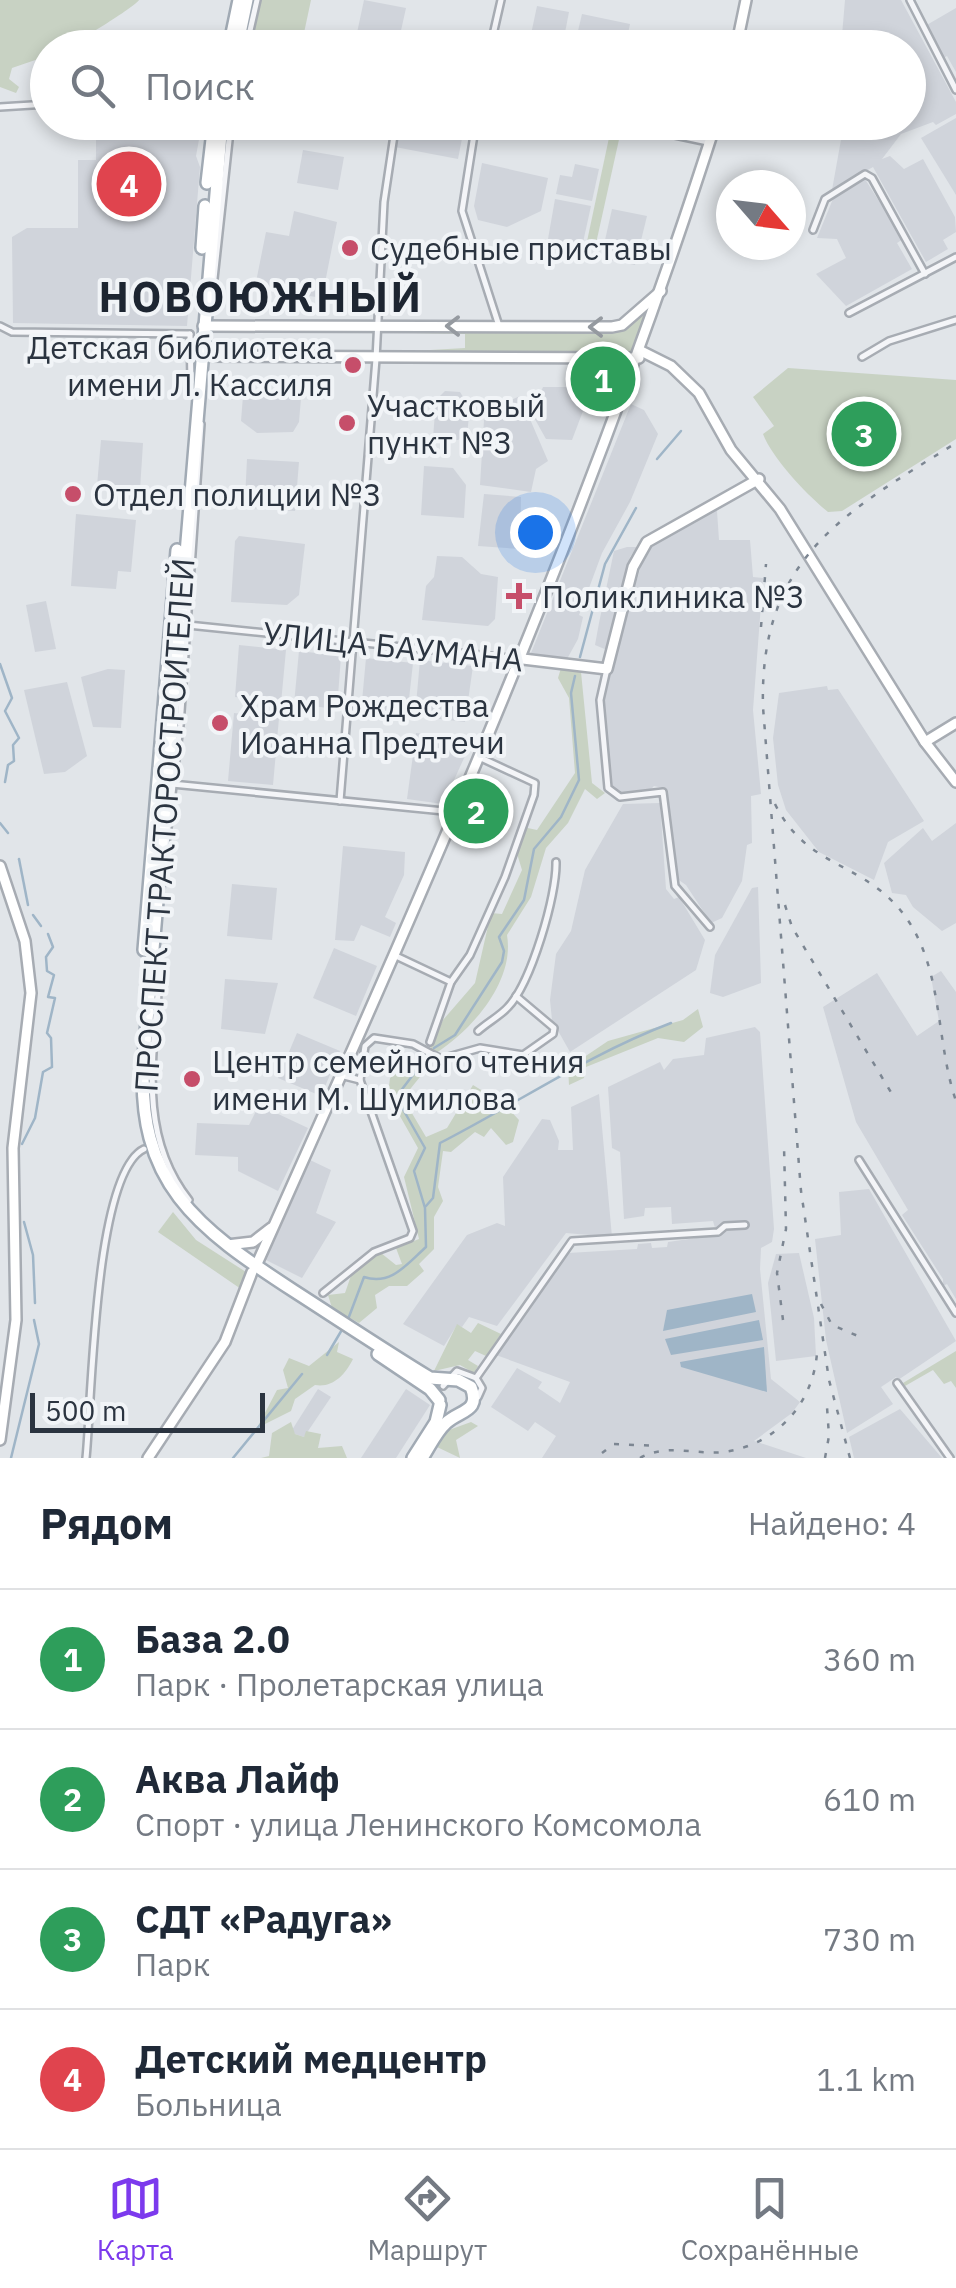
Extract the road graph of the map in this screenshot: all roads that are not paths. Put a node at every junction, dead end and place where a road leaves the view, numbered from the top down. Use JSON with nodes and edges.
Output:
{"nodes":[{"id":1,"x":239,"y":0,"type":"edge"},
{"id":2,"x":247,"y":0,"type":"edge"},
{"id":3,"x":256,"y":0,"type":"edge"},
{"id":4,"x":501,"y":0,"type":"edge"},
{"id":5,"x":746,"y":0,"type":"edge"},
{"id":6,"x":910,"y":0,"type":"edge"},
{"id":7,"x":238,"y":30,"type":"edge"},
{"id":8,"x":241,"y":30,"type":"edge"},
{"id":9,"x":244,"y":30,"type":"edge"},
{"id":10,"x":494,"y":30,"type":"edge"},
{"id":11,"x":740,"y":30,"type":"edge"},
{"id":12,"x":925,"y":30,"type":"edge"},
{"id":13,"x":926,"y":31,"type":"edge"},
{"id":14,"x":956,"y":90,"type":"edge"},
{"id":15,"x":30,"y":105,"type":"edge"},
{"id":16,"x":0,"y":107,"type":"edge"},
{"id":17,"x":213,"y":140,"type":"edge"},
{"id":18,"x":219,"y":140,"type":"edge"},
{"id":19,"x":229,"y":140,"type":"edge"},
{"id":20,"x":393,"y":140,"type":"edge"},
{"id":21,"x":473,"y":140,"type":"edge"},
{"id":22,"x":696,"y":140,"type":"edge"},
{"id":23,"x":711,"y":140,"type":"edge"},
{"id":24,"x":710,"y":143,"type":"junction"},
{"id":25,"x":211,"y":181,"type":"junction"},
{"id":26,"x":812,"y":230,"type":"dead end"},
{"id":27,"x":956,"y":257,"type":"edge"},
{"id":28,"x":925,"y":274,"type":"junction"},
{"id":29,"x":203,"y":291,"type":"junction"},
{"id":30,"x":661,"y":291,"type":"junction"},
{"id":31,"x":849,"y":313,"type":"dead end"},
{"id":32,"x":956,"y":320,"type":"edge"},
{"id":33,"x":0,"y":326,"type":"edge"},
{"id":34,"x":377,"y":326,"type":"junction"},
{"id":35,"x":500,"y":326,"type":"junction"},
{"id":36,"x":196,"y":329,"type":"junction"},
{"id":37,"x":641,"y":352,"type":"junction"},
{"id":38,"x":197,"y":354,"type":"junction"},
{"id":39,"x":862,"y":357,"type":"dead end"},
{"id":40,"x":376,"y":358,"type":"junction"},
{"id":41,"x":191,"y":382,"type":"junction"},
{"id":42,"x":759,"y":479,"type":"junction"},
{"id":43,"x":179,"y":624,"type":"junction"},
{"id":44,"x":353,"y":642,"type":"junction"},
{"id":45,"x":523,"y":659,"type":"junction"},
{"id":46,"x":607,"y":669,"type":"junction"},
{"id":47,"x":956,"y":723,"type":"edge"},
{"id":48,"x":926,"y":741,"type":"junction"},
{"id":49,"x":481,"y":758,"type":"junction"},
{"id":50,"x":956,"y":780,"type":"edge"},
{"id":51,"x":170,"y":784,"type":"junction"},
{"id":52,"x":340,"y":801,"type":"junction"},
{"id":53,"x":457,"y":812,"type":"junction"},
{"id":54,"x":556,"y":862,"type":"dead end"},
{"id":55,"x":0,"y":866,"type":"edge"},
{"id":56,"x":3,"y":880,"type":"edge"},
{"id":57,"x":152,"y":906,"type":"junction"},
{"id":58,"x":710,"y":927,"type":"dead end"},
{"id":59,"x":152,"y":949,"type":"junction"},
{"id":60,"x":396,"y":956,"type":"junction"},
{"id":61,"x":454,"y":982,"type":"junction"},
{"id":62,"x":516,"y":996,"type":"junction"},
{"id":63,"x":478,"y":1032,"type":"dead end"},
{"id":64,"x":430,"y":1042,"type":"dead end"},
{"id":65,"x":344,"y":1076,"type":"junction"},
{"id":66,"x":360,"y":1080,"type":"junction"},
{"id":67,"x":144,"y":1149,"type":"junction"},
{"id":68,"x":859,"y":1160,"type":"dead end"},
{"id":69,"x":276,"y":1222,"type":"junction"},
{"id":70,"x":745,"y":1225,"type":"dead end"},
{"id":71,"x":231,"y":1248,"type":"junction"},
{"id":72,"x":258,"y":1273,"type":"junction"},
{"id":73,"x":322,"y":1293,"type":"dead end"},
{"id":74,"x":956,"y":1313,"type":"edge"},
{"id":75,"x":369,"y":1344,"type":"junction"},
{"id":76,"x":7,"y":1376,"type":"junction"},
{"id":77,"x":476,"y":1378,"type":"junction"},
{"id":78,"x":447,"y":1383,"type":"junction"},
{"id":79,"x":897,"y":1383,"type":"dead end"},
{"id":80,"x":440,"y":1403,"type":"junction"},
{"id":81,"x":473,"y":1405,"type":"junction"},
{"id":82,"x":460,"y":1415,"type":"junction"},
{"id":83,"x":0,"y":1416,"type":"edge"},
{"id":84,"x":0,"y":1440,"type":"edge"},
{"id":85,"x":86,"y":1458,"type":"edge"},
{"id":86,"x":152,"y":1458,"type":"edge"},
{"id":87,"x":413,"y":1458,"type":"edge"},
{"id":88,"x":422,"y":1458,"type":"edge"},
{"id":89,"x":950,"y":1458,"type":"edge"}],
"edges":[{"from":1,"to":7,"type":"main road"},
{"from":2,"to":8,"type":"main road"},
{"from":3,"to":9,"type":"street"},
{"from":4,"to":10,"type":"street"},
{"from":5,"to":11,"type":"street"},
{"from":6,"to":12,"type":"street"},
{"from":13,"to":14,"type":"street"},
{"from":15,"to":16,"type":"street"},
{"from":17,"to":25,"type":"main road","name":"ПРОСПЕКТ ТРАКТОРОСТРОИТЕЛЕЙ"},
{"from":18,"to":25,"type":"main road","name":"ПРОСПЕКТ ТРАКТОРОСТРОИТЕЛЕЙ"},
{"from":19,"to":29,"type":"street"},
{"from":20,"to":34,"type":"street"},
{"from":21,"to":35,"type":"street"},
{"from":22,"to":24,"type":"street"},
{"from":23,"to":24,"type":"street"},
{"from":24,"to":30,"type":"street"},
{"from":25,"to":29,"type":"main road","name":"ПРОСПЕКТ ТРАКТОРОСТРОИТЕЛЕЙ"},
{"from":26,"to":28,"type":"street"},
{"from":27,"to":28,"type":"street"},
{"from":28,"to":31,"type":"street"},
{"from":29,"to":36,"type":"main road","name":"ПРОСПЕКТ ТРАКТОРОСТРОИТЕЛЕЙ"},
{"from":30,"to":35,"type":"street","one_way":true},
{"from":30,"to":37,"type":"street"},
{"from":32,"to":39,"type":"street"},
{"from":33,"to":36,"type":"street"},
{"from":35,"to":34,"type":"street","one_way":true},
{"from":34,"to":36,"type":"street"},
{"from":34,"to":40,"type":"street"},
{"from":36,"to":38,"type":"main road","name":"ПРОСПЕКТ ТРАКТОРОСТРОИТЕЛЕЙ"},
{"from":36,"to":41,"type":"street"},
{"from":37,"to":40,"type":"street"},
{"from":37,"to":42,"type":"street"},
{"from":37,"to":45,"type":"street"},
{"from":38,"to":40,"type":"street"},
{"from":38,"to":41,"type":"main road","name":"ПРОСПЕКТ ТРАКТОРОСТРОИТЕЛЕЙ"},
{"from":38,"to":43,"type":"main road","name":"ПРОСПЕКТ ТРАКТОРОСТРОИТЕЛЕЙ"},
{"from":40,"to":44,"type":"street"},
{"from":41,"to":43,"type":"main road","name":"ПРОСПЕКТ ТРАКТОРОСТРОИТЕЛЕЙ"},
{"from":42,"to":46,"type":"street"},
{"from":42,"to":48,"type":"street"},
{"from":43,"to":44,"type":"street","name":"УЛИЦА БАУМАНА"},
{"from":43,"to":51,"type":"main road","name":"ПРОСПЕКТ ТРАКТОРОСТРОИТЕЛЕЙ"},
{"from":43,"to":57,"type":"main road","name":"ПРОСПЕКТ ТРАКТОРОСТРОИТЕЛЕЙ"},
{"from":44,"to":45,"type":"street","name":"УЛИЦА БАУМАНА"},
{"from":44,"to":52,"type":"street"},
{"from":45,"to":46,"type":"street","name":"УЛИЦА БАУМАНА"},
{"from":45,"to":49,"type":"street"},
{"from":46,"to":58,"type":"street"},
{"from":47,"to":48,"type":"street"},
{"from":48,"to":50,"type":"street"},
{"from":49,"to":53,"type":"street"},
{"from":49,"to":61,"type":"street"},
{"from":51,"to":52,"type":"street"},
{"from":51,"to":57,"type":"main road","name":"ПРОСПЕКТ ТРАКТОРОСТРОИТЕЛЕЙ"},
{"from":52,"to":53,"type":"street"},
{"from":53,"to":60,"type":"street"},
{"from":54,"to":62,"type":"street"},
{"from":55,"to":56,"type":"street"},
{"from":56,"to":76,"type":"street"},
{"from":57,"to":59,"type":"main road","name":"ПРОСПЕКТ ТРАКТОРОСТРОИТЕЛЕЙ"},
{"from":57,"to":67,"type":"main road","name":"ПРОСПЕКТ ТРАКТОРОСТРОИТЕЛЕЙ"},
{"from":59,"to":71,"type":"street"},
{"from":59,"to":71,"type":"main road","name":"ПРОСПЕКТ ТРАКТОРОСТРОИТЕЛЕЙ"},
{"from":60,"to":61,"type":"street"},
{"from":60,"to":65,"type":"street"},
{"from":61,"to":64,"type":"street"},
{"from":62,"to":63,"type":"street"},
{"from":62,"to":66,"type":"street"},
{"from":65,"to":66,"type":"street"},
{"from":65,"to":69,"type":"street"},
{"from":66,"to":73,"type":"street"},
{"from":67,"to":72,"type":"main road","name":"ПРОСПЕКТ ТРАКТОРОСТРОИТЕЛЕЙ"},
{"from":67,"to":85,"type":"street"},
{"from":68,"to":74,"type":"street"},
{"from":69,"to":71,"type":"street"},
{"from":69,"to":72,"type":"street"},
{"from":70,"to":77,"type":"street"},
{"from":71,"to":72,"type":"main road","name":"ПРОСПЕКТ ТРАКТОРОСТРОИТЕЛЕЙ"},
{"from":72,"to":75,"type":"main road","name":"ПРОСПЕКТ ТРАКТОРОСТРОИТЕЛЕЙ"},
{"from":72,"to":86,"type":"street"},
{"from":75,"to":78,"type":"main road","name":"ПРОСПЕКТ ТРАКТОРОСТРОИТЕЛЕЙ"},
{"from":75,"to":80,"type":"main road","name":"ПРОСПЕКТ ТРАКТОРОСТРОИТЕЛЕЙ"},
{"from":76,"to":83,"type":"street"},
{"from":76,"to":84,"type":"street"},
{"from":77,"to":78,"type":"street"},
{"from":77,"to":81,"type":"street"},
{"from":78,"to":80,"type":"main road"},
{"from":78,"to":81,"type":"main road"},
{"from":79,"to":89,"type":"street"},
{"from":80,"to":82,"type":"main road"},
{"from":80,"to":87,"type":"main road"},
{"from":81,"to":82,"type":"main road"},
{"from":82,"to":88,"type":"main road"}]}
